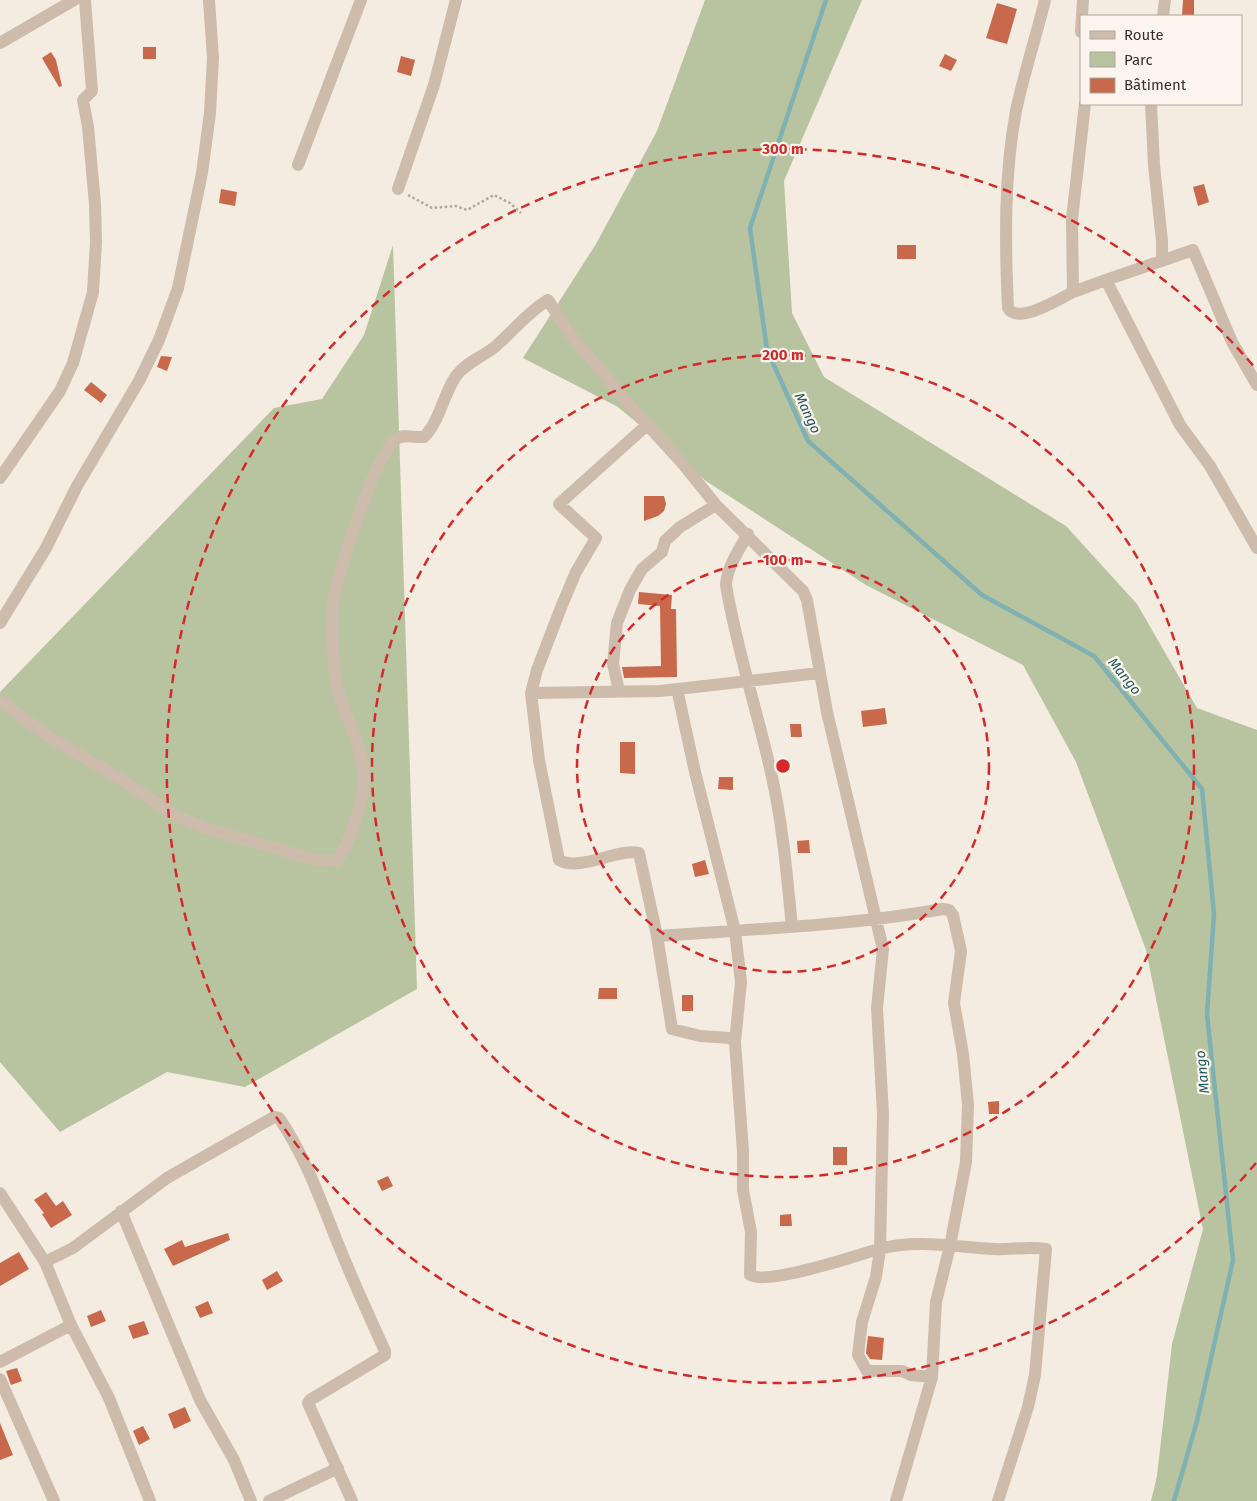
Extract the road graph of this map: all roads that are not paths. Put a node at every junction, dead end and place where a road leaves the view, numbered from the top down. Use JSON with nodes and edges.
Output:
{"nodes":[{"id":1,"x":74,"y":0,"type":"edge"},
{"id":2,"x":85,"y":0,"type":"edge"},
{"id":3,"x":209,"y":0,"type":"edge"},
{"id":4,"x":360,"y":0,"type":"edge"},
{"id":5,"x":456,"y":0,"type":"edge"},
{"id":6,"x":1045,"y":0,"type":"edge"},
{"id":7,"x":1083,"y":0,"type":"edge"},
{"id":8,"x":1165,"y":0,"type":"edge"},
{"id":9,"x":1082,"y":15,"type":"edge"},
{"id":10,"x":1163,"y":15,"type":"edge"},
{"id":11,"x":0,"y":43,"type":"edge"},
{"id":12,"x":1085,"y":105,"type":"edge"},
{"id":13,"x":1151,"y":105,"type":"edge"},
{"id":14,"x":298,"y":165,"type":"dead end"},
{"id":15,"x":398,"y":189,"type":"road end"},
{"id":16,"x":1162,"y":261,"type":"junction"},
{"id":17,"x":1106,"y":280,"type":"junction"},
{"id":18,"x":1073,"y":292,"type":"junction"},
{"id":19,"x":1257,"y":385,"type":"edge"},
{"id":20,"x":647,"y":425,"type":"junction"},
{"id":21,"x":0,"y":478,"type":"edge"},
{"id":22,"x":716,"y":505,"type":"junction"},
{"id":23,"x":748,"y":534,"type":"junction"},
{"id":24,"x":1257,"y":548,"type":"edge"},
{"id":25,"x":0,"y":623,"type":"edge"},
{"id":26,"x":819,"y":673,"type":"junction"},
{"id":27,"x":746,"y":680,"type":"junction"},
{"id":28,"x":677,"y":689,"type":"junction"},
{"id":29,"x":619,"y":691,"type":"junction"},
{"id":30,"x":531,"y":693,"type":"junction"},
{"id":31,"x":0,"y":701,"type":"edge"},
{"id":32,"x":877,"y":919,"type":"junction"},
{"id":33,"x":792,"y":927,"type":"junction"},
{"id":34,"x":735,"y":930,"type":"junction"},
{"id":35,"x":657,"y":936,"type":"junction"},
{"id":36,"x":735,"y":1042,"type":"junction"},
{"id":37,"x":0,"y":1193,"type":"edge"},
{"id":38,"x":121,"y":1211,"type":"junction"},
{"id":39,"x":950,"y":1246,"type":"junction"},
{"id":40,"x":880,"y":1249,"type":"junction"},
{"id":41,"x":45,"y":1262,"type":"junction"},
{"id":42,"x":71,"y":1325,"type":"junction"},
{"id":43,"x":0,"y":1362,"type":"edge"},
{"id":44,"x":932,"y":1377,"type":"junction"},
{"id":45,"x":0,"y":1379,"type":"edge"},
{"id":46,"x":338,"y":1468,"type":"junction"},
{"id":47,"x":54,"y":1501,"type":"edge"},
{"id":48,"x":150,"y":1501,"type":"edge"},
{"id":49,"x":251,"y":1501,"type":"edge"},
{"id":50,"x":270,"y":1501,"type":"edge"},
{"id":51,"x":352,"y":1501,"type":"edge"},
{"id":52,"x":896,"y":1501,"type":"edge"},
{"id":53,"x":998,"y":1501,"type":"edge"}],
"edges":[{"from":1,"to":11,"type":"street"},
{"from":2,"to":21,"type":"street"},
{"from":3,"to":25,"type":"street"},
{"from":4,"to":14,"type":"street"},
{"from":5,"to":15,"type":"street"},
{"from":6,"to":18,"type":"street"},
{"from":7,"to":9,"type":"street"},
{"from":8,"to":10,"type":"street"},
{"from":12,"to":18,"type":"street"},
{"from":13,"to":16,"type":"street"},
{"from":16,"to":17,"type":"street"},
{"from":16,"to":19,"type":"street"},
{"from":17,"to":18,"type":"street"},
{"from":17,"to":24,"type":"street"},
{"from":20,"to":22,"type":"street"},
{"from":20,"to":30,"type":"street"},
{"from":20,"to":31,"type":"street"},
{"from":22,"to":23,"type":"street"},
{"from":22,"to":29,"type":"street"},
{"from":23,"to":26,"type":"street"},
{"from":23,"to":27,"type":"street"},
{"from":26,"to":27,"type":"street"},
{"from":26,"to":32,"type":"street"},
{"from":27,"to":28,"type":"street"},
{"from":27,"to":33,"type":"street"},
{"from":28,"to":29,"type":"street"},
{"from":28,"to":34,"type":"street"},
{"from":29,"to":30,"type":"street"},
{"from":30,"to":35,"type":"street"},
{"from":32,"to":33,"type":"street"},
{"from":32,"to":39,"type":"street"},
{"from":32,"to":40,"type":"street"},
{"from":33,"to":34,"type":"street"},
{"from":34,"to":35,"type":"street"},
{"from":34,"to":36,"type":"street"},
{"from":35,"to":36,"type":"street"},
{"from":36,"to":40,"type":"street"},
{"from":37,"to":41,"type":"street"},
{"from":38,"to":41,"type":"street"},
{"from":38,"to":46,"type":"street"},
{"from":38,"to":49,"type":"street"},
{"from":39,"to":40,"type":"street"},
{"from":39,"to":44,"type":"street"},
{"from":39,"to":53,"type":"street"},
{"from":40,"to":44,"type":"street"},
{"from":41,"to":42,"type":"street"},
{"from":42,"to":43,"type":"street"},
{"from":42,"to":48,"type":"street"},
{"from":44,"to":52,"type":"street"},
{"from":45,"to":47,"type":"street"},
{"from":46,"to":50,"type":"street"},
{"from":46,"to":51,"type":"street"}]}
